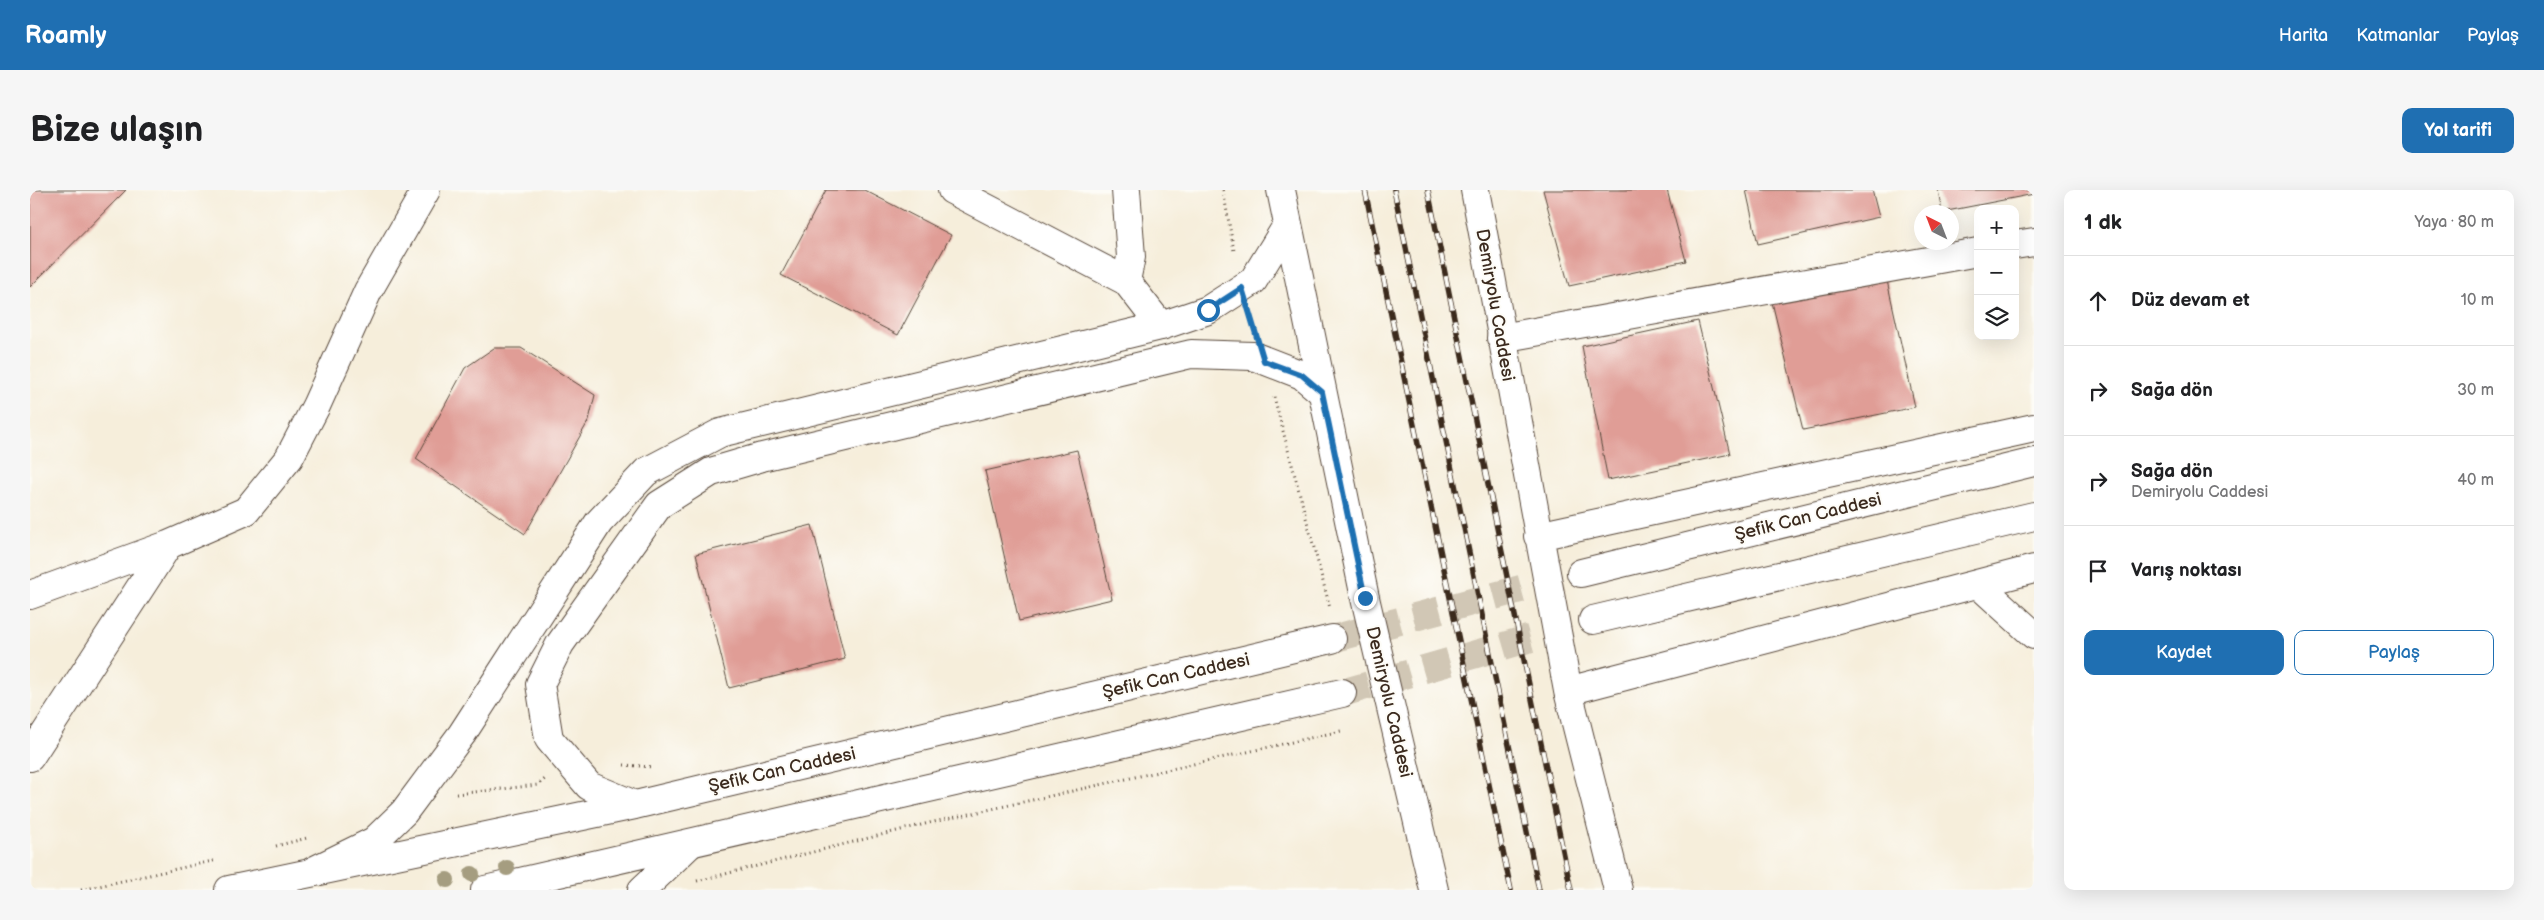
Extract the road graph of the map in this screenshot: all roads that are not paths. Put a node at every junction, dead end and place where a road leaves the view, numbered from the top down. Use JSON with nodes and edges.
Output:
{"nodes":[{"id":1,"x":952,"y":190,"type":"edge"},
{"id":2,"x":1126,"y":190,"type":"edge"},
{"id":3,"x":1281,"y":190,"type":"edge"},
{"id":4,"x":1475,"y":190,"type":"edge"},
{"id":5,"x":420,"y":192,"type":"edge"},
{"id":6,"x":1288,"y":224,"type":"junction"},
{"id":7,"x":2034,"y":242,"type":"edge"},
{"id":8,"x":2019,"y":244,"type":"edge"},
{"id":9,"x":1974,"y":253,"type":"edge"},
{"id":10,"x":1126,"y":281,"type":"junction"},
{"id":11,"x":1161,"y":326,"type":"junction"},
{"id":12,"x":1501,"y":338,"type":"junction"},
{"id":13,"x":1322,"y":392,"type":"junction"},
{"id":14,"x":2034,"y":428,"type":"edge"},
{"id":15,"x":2034,"y":462,"type":"edge"},
{"id":16,"x":2034,"y":516,"type":"edge"},
{"id":17,"x":1538,"y":536,"type":"junction"},
{"id":18,"x":168,"y":545,"type":"junction"},
{"id":19,"x":2034,"y":569,"type":"edge"},
{"id":20,"x":1581,"y":572,"type":"tunnel mouth"},
{"id":21,"x":1978,"y":584,"type":"junction"},
{"id":22,"x":30,"y":594,"type":"edge"},
{"id":23,"x":1593,"y":620,"type":"tunnel mouth"},
{"id":24,"x":2034,"y":635,"type":"edge"},
{"id":25,"x":1332,"y":639,"type":"tunnel mouth"},
{"id":26,"x":1568,"y":692,"type":"junction"},
{"id":27,"x":1342,"y":693,"type":"tunnel mouth"},
{"id":28,"x":30,"y":757,"type":"edge"},
{"id":29,"x":635,"y":805,"type":"junction"},
{"id":30,"x":690,"y":844,"type":"junction"},
{"id":31,"x":313,"y":871,"type":"junction"},
{"id":32,"x":229,"y":890,"type":"edge"},
{"id":33,"x":485,"y":890,"type":"edge"},
{"id":34,"x":642,"y":890,"type":"edge"},
{"id":35,"x":1434,"y":890,"type":"edge"},
{"id":36,"x":1618,"y":890,"type":"edge"}],
"edges":[{"from":1,"to":10,"type":"main road"},
{"from":2,"to":10,"type":"main road"},
{"from":3,"to":6,"type":"main road","name":"Demiryolu Caddesi"},
{"from":4,"to":12,"type":"main road","name":"Demiryolu Caddesi"},
{"from":5,"to":18,"type":"main road"},
{"from":6,"to":11,"type":"main road"},
{"from":6,"to":13,"type":"main road","name":"Demiryolu Caddesi"},
{"from":7,"to":8,"type":"main road"},
{"from":9,"to":12,"type":"main road"},
{"from":10,"to":11,"type":"main road"},
{"from":11,"to":31,"type":"main road"},
{"from":12,"to":17,"type":"main road","name":"Demiryolu Caddesi"},
{"from":13,"to":29,"type":"main road"},
{"from":13,"to":35,"type":"main road","name":"Demiryolu Caddesi"},
{"from":14,"to":17,"type":"main road"},
{"from":15,"to":20,"type":"main road","name":"Şefik Can Caddesi"},
{"from":16,"to":23,"type":"main road"},
{"from":17,"to":26,"type":"main road","name":"Demiryolu Caddesi"},
{"from":18,"to":22,"type":"main road"},
{"from":18,"to":28,"type":"main road"},
{"from":19,"to":21,"type":"main road"},
{"from":21,"to":24,"type":"main road"},
{"from":21,"to":26,"type":"main road"},
{"from":25,"to":29,"type":"main road","name":"Şefik Can Caddesi"},
{"from":26,"to":36,"type":"main road","name":"Demiryolu Caddesi"},
{"from":27,"to":30,"type":"main road"},
{"from":29,"to":31,"type":"main road","name":"Şefik Can Caddesi"},
{"from":30,"to":33,"type":"main road"},
{"from":30,"to":34,"type":"main road"},
{"from":31,"to":32,"type":"main road","name":"Şefik Can Caddesi"}]}
